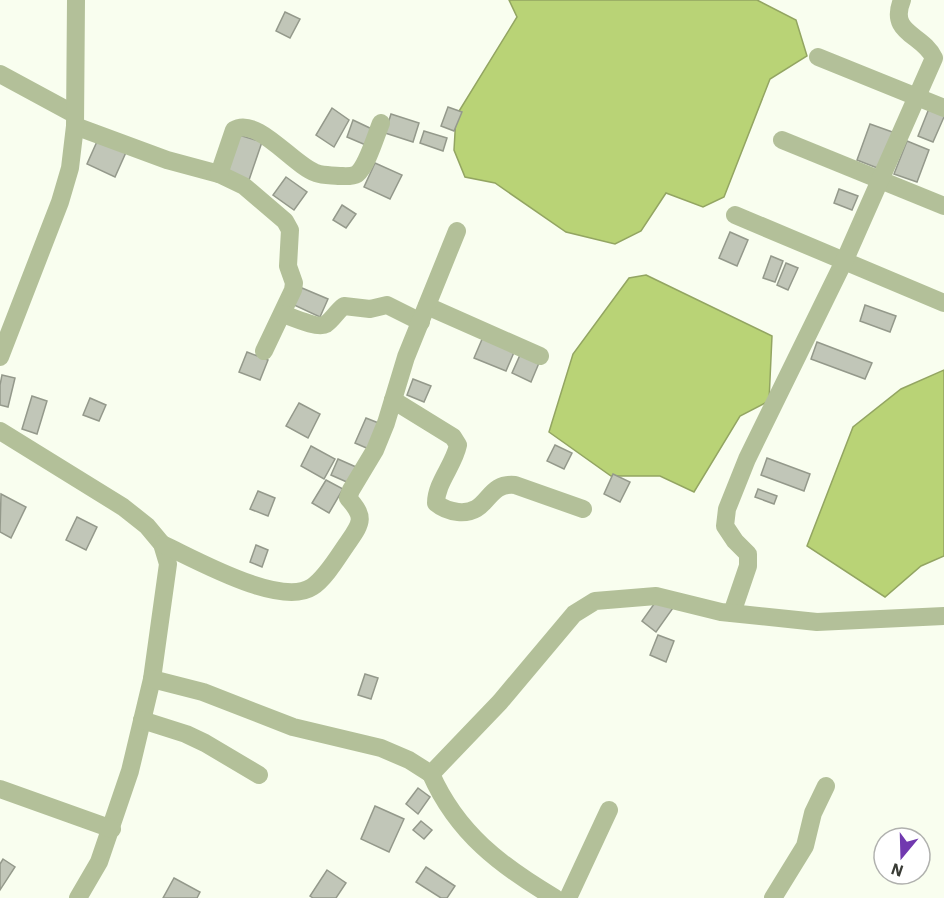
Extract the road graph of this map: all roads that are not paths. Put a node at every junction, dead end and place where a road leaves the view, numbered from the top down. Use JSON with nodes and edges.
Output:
{"nodes":[{"id":1,"x":76,"y":0,"type":"edge"},
{"id":2,"x":902,"y":0,"type":"edge"},
{"id":3,"x":818,"y":57,"type":"dead end"},
{"id":4,"x":0,"y":74,"type":"edge"},
{"id":5,"x":918,"y":97,"type":"junction"},
{"id":6,"x":944,"y":108,"type":"edge"},
{"id":7,"x":75,"y":120,"type":"junction"},
{"id":8,"x":381,"y":123,"type":"dead end"},
{"id":9,"x":782,"y":140,"type":"dead end"},
{"id":10,"x":219,"y":174,"type":"junction"},
{"id":11,"x":881,"y":180,"type":"junction"},
{"id":12,"x":944,"y":206,"type":"edge"},
{"id":13,"x":735,"y":215,"type":"dead end"},
{"id":14,"x":457,"y":231,"type":"dead end"},
{"id":15,"x":844,"y":262,"type":"junction"},
{"id":16,"x":944,"y":303,"type":"edge"},
{"id":17,"x":283,"y":314,"type":"junction"},
{"id":18,"x":424,"y":314,"type":"junction"},
{"id":19,"x":264,"y":351,"type":"dead end"},
{"id":20,"x":540,"y":356,"type":"dead end"},
{"id":21,"x":0,"y":357,"type":"edge"},
{"id":22,"x":393,"y":400,"type":"junction"},
{"id":23,"x":0,"y":431,"type":"edge"},
{"id":24,"x":583,"y":509,"type":"dead end"},
{"id":25,"x":162,"y":544,"type":"junction"},
{"id":26,"x":732,"y":614,"type":"junction"},
{"id":27,"x":944,"y":616,"type":"edge"},
{"id":28,"x":153,"y":679,"type":"junction"},
{"id":29,"x":142,"y":720,"type":"junction"},
{"id":30,"x":431,"y":774,"type":"junction"},
{"id":31,"x":259,"y":775,"type":"dead end"},
{"id":32,"x":826,"y":786,"type":"dead end"},
{"id":33,"x":0,"y":789,"type":"edge"},
{"id":34,"x":609,"y":810,"type":"dead end"},
{"id":35,"x":112,"y":829,"type":"junction"},
{"id":36,"x":78,"y":898,"type":"edge"},
{"id":37,"x":555,"y":898,"type":"edge"},
{"id":38,"x":568,"y":898,"type":"edge"},
{"id":39,"x":773,"y":898,"type":"edge"}],
"edges":[{"from":1,"to":7,"type":"street"},
{"from":2,"to":5,"type":"street"},
{"from":3,"to":5,"type":"street"},
{"from":4,"to":7,"type":"street"},
{"from":5,"to":6,"type":"street"},
{"from":5,"to":11,"type":"street"},
{"from":7,"to":10,"type":"street"},
{"from":7,"to":21,"type":"street"},
{"from":8,"to":10,"type":"street"},
{"from":9,"to":11,"type":"street"},
{"from":10,"to":17,"type":"street"},
{"from":11,"to":12,"type":"street"},
{"from":11,"to":15,"type":"street"},
{"from":13,"to":15,"type":"street"},
{"from":14,"to":18,"type":"street"},
{"from":15,"to":16,"type":"street"},
{"from":15,"to":26,"type":"street"},
{"from":17,"to":18,"type":"street"},
{"from":17,"to":19,"type":"street"},
{"from":18,"to":20,"type":"street"},
{"from":18,"to":22,"type":"street"},
{"from":22,"to":24,"type":"street"},
{"from":22,"to":25,"type":"street"},
{"from":23,"to":25,"type":"street"},
{"from":25,"to":28,"type":"street"},
{"from":26,"to":27,"type":"street"},
{"from":26,"to":30,"type":"street"},
{"from":28,"to":29,"type":"street"},
{"from":28,"to":30,"type":"street"},
{"from":29,"to":31,"type":"street"},
{"from":29,"to":35,"type":"street"},
{"from":30,"to":37,"type":"street"},
{"from":32,"to":39,"type":"street"},
{"from":33,"to":35,"type":"street"},
{"from":34,"to":38,"type":"street"},
{"from":35,"to":36,"type":"street"}]}
